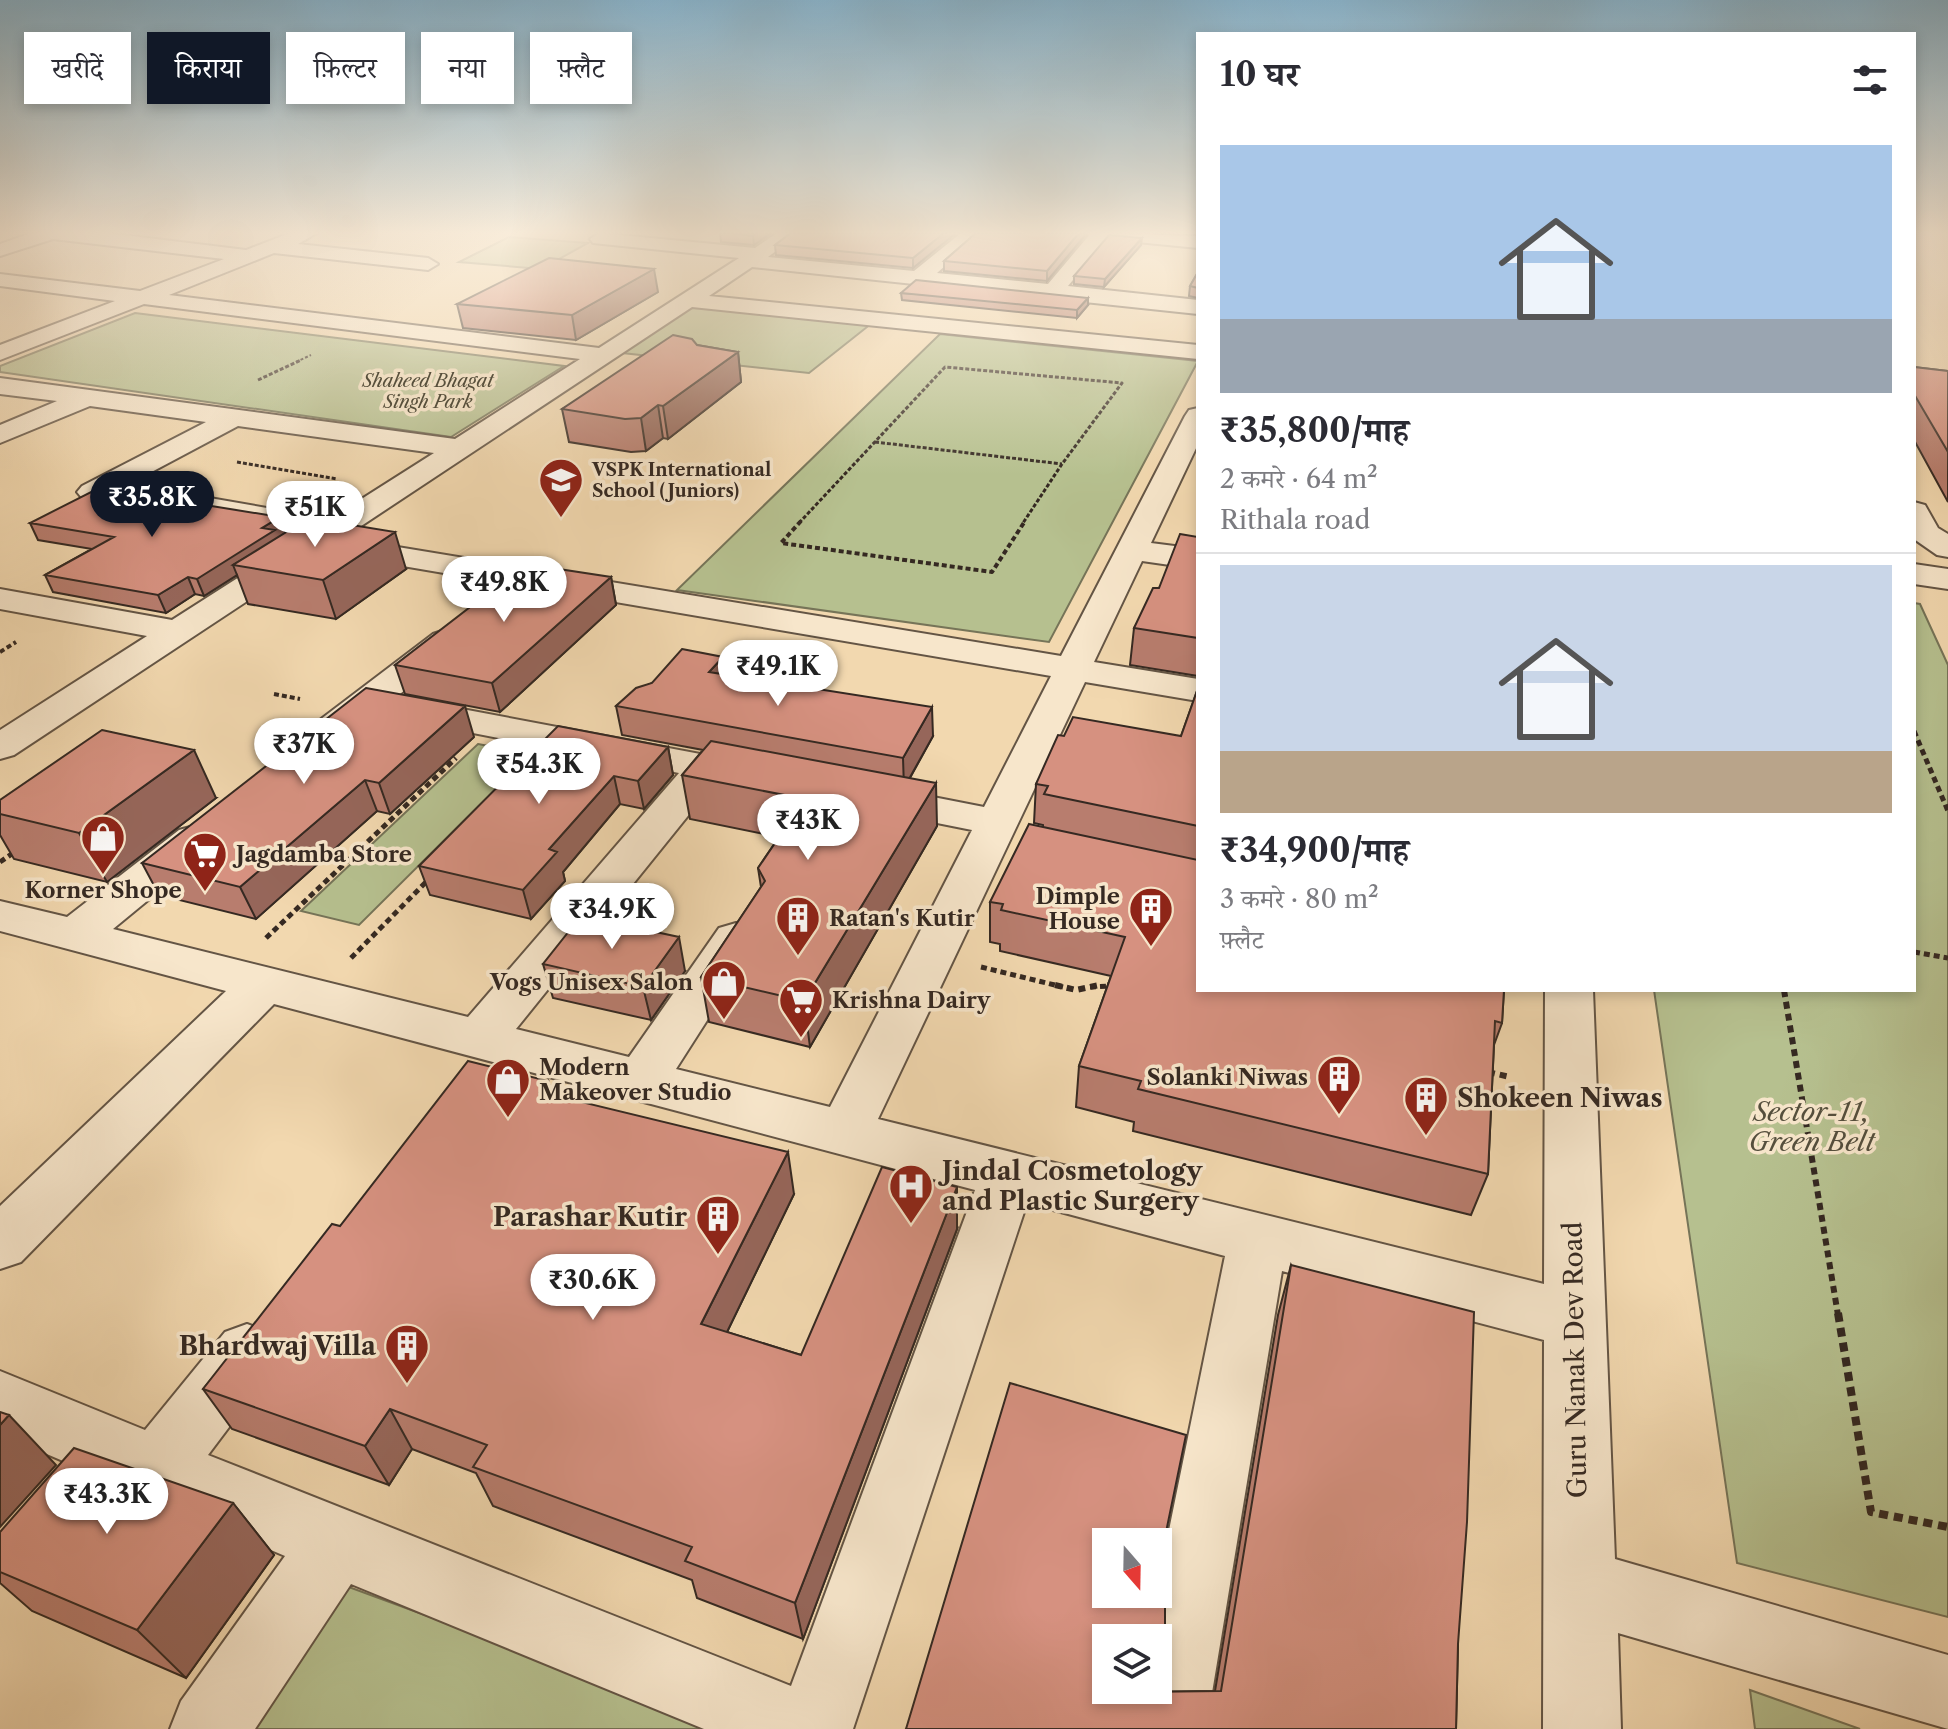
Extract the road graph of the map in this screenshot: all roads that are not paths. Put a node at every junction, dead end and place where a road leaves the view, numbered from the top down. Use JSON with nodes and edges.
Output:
{"nodes":[{"id":1,"x":102,"y":314,"type":"edge"},
{"id":2,"x":271,"y":314,"type":"edge"},
{"id":3,"x":326,"y":314,"type":"edge"},
{"id":4,"x":467,"y":314,"type":"edge"},
{"id":5,"x":658,"y":314,"type":"edge"},
{"id":6,"x":879,"y":314,"type":"edge"},
{"id":7,"x":315,"y":319,"type":"junction"},
{"id":8,"x":430,"y":333,"type":"junction"},
{"id":9,"x":1196,"y":352,"type":"edge"},
{"id":10,"x":0,"y":353,"type":"edge"},
{"id":11,"x":601,"y":355,"type":"junction"},
{"id":12,"x":0,"y":386,"type":"edge"},
{"id":13,"x":86,"y":397,"type":"junction"},
{"id":14,"x":235,"y":417,"type":"junction"},
{"id":15,"x":1196,"y":422,"type":"edge"},
{"id":16,"x":0,"y":435,"type":"edge"},
{"id":17,"x":460,"y":448,"type":"junction"},
{"id":18,"x":1916,"y":515,"type":"edge"},
{"id":19,"x":325,"y":536,"type":"junction"},
{"id":20,"x":1948,"y":548,"type":"edge"},
{"id":21,"x":1132,"y":550,"type":"junction"},
{"id":22,"x":1196,"y":559,"type":"edge"},
{"id":23,"x":1916,"y":574,"type":"edge"},
{"id":24,"x":525,"y":577,"type":"junction"},
{"id":25,"x":1948,"y":579,"type":"edge"},
{"id":26,"x":0,"y":599,"type":"edge"},
{"id":27,"x":177,"y":631,"type":"junction"},
{"id":28,"x":1073,"y":669,"type":"junction"},
{"id":29,"x":1196,"y":690,"type":"edge"},
{"id":30,"x":368,"y":702,"type":"junction"},
{"id":31,"x":617,"y":715,"type":"dead end"},
{"id":32,"x":588,"y":744,"type":"junction"},
{"id":33,"x":0,"y":747,"type":"edge"},
{"id":34,"x":306,"y":751,"type":"edge"},
{"id":35,"x":706,"y":767,"type":"junction"},
{"id":36,"x":783,"y":781,"type":"edge"},
{"id":37,"x":845,"y":793,"type":"edge"},
{"id":38,"x":219,"y":820,"type":"edge"},
{"id":39,"x":994,"y":831,"type":"junction"},
{"id":40,"x":1035,"y":849,"type":"edge"},
{"id":41,"x":0,"y":916,"type":"edge"},
{"id":42,"x":745,"y":924,"type":"edge"},
{"id":43,"x":75,"y":935,"type":"junction"},
{"id":44,"x":268,"y":985,"type":"junction"},
{"id":45,"x":1569,"y":992,"type":"edge"},
{"id":46,"x":474,"y":1056,"type":"junction"},
{"id":47,"x":641,"y":1080,"type":"junction"},
{"id":48,"x":844,"y":1132,"type":"junction"},
{"id":49,"x":1009,"y":1174,"type":"junction"},
{"id":50,"x":1258,"y":1238,"type":"junction"},
{"id":51,"x":0,"y":1244,"type":"edge"},
{"id":52,"x":282,"y":1308,"type":"edge"},
{"id":53,"x":1574,"y":1320,"type":"junction"},
{"id":54,"x":0,"y":1402,"type":"edge"},
{"id":55,"x":117,"y":1472,"type":"junction"},
{"id":56,"x":337,"y":1543,"type":"junction"},
{"id":57,"x":1579,"y":1585,"type":"junction"},
{"id":58,"x":1948,"y":1693,"type":"edge"},
{"id":59,"x":209,"y":1729,"type":"edge"},
{"id":60,"x":800,"y":1729,"type":"edge"},
{"id":61,"x":814,"y":1729,"type":"edge"},
{"id":62,"x":1167,"y":1729,"type":"edge"},
{"id":63,"x":1582,"y":1729,"type":"edge"}],
"edges":[{"from":1,"to":10,"type":"street"},
{"from":2,"to":7,"type":"street"},
{"from":3,"to":7,"type":"street"},
{"from":4,"to":8,"type":"street"},
{"from":5,"to":11,"type":"street"},
{"from":6,"to":9,"type":"street"},
{"from":7,"to":8,"type":"street"},
{"from":8,"to":11,"type":"street"},
{"from":11,"to":17,"type":"street"},
{"from":12,"to":13,"type":"street"},
{"from":13,"to":14,"type":"street"},
{"from":13,"to":16,"type":"street"},
{"from":14,"to":17,"type":"street"},
{"from":14,"to":19,"type":"street"},
{"from":15,"to":21,"type":"street"},
{"from":17,"to":19,"type":"street"},
{"from":18,"to":20,"type":"street"},
{"from":19,"to":24,"type":"street"},
{"from":19,"to":27,"type":"street"},
{"from":21,"to":22,"type":"street"},
{"from":21,"to":28,"type":"street"},
{"from":23,"to":25,"type":"street"},
{"from":24,"to":28,"type":"street"},
{"from":24,"to":30,"type":"street"},
{"from":26,"to":27,"type":"street"},
{"from":27,"to":33,"type":"street"},
{"from":28,"to":29,"type":"street"},
{"from":28,"to":39,"type":"street"},
{"from":30,"to":32,"type":"street"},
{"from":30,"to":34,"type":"street"},
{"from":31,"to":32,"type":"street"},
{"from":32,"to":35,"type":"street"},
{"from":35,"to":36,"type":"street"},
{"from":35,"to":46,"type":"street"},
{"from":37,"to":39,"type":"street"},
{"from":38,"to":43,"type":"street"},
{"from":39,"to":40,"type":"street"},
{"from":39,"to":48,"type":"street"},
{"from":41,"to":43,"type":"street"},
{"from":42,"to":47,"type":"street"},
{"from":43,"to":44,"type":"street"},
{"from":44,"to":46,"type":"street"},
{"from":44,"to":51,"type":"street"},
{"from":45,"to":53,"type":"street","name":"Guru Nanak Dev Road"},
{"from":46,"to":47,"type":"street"},
{"from":47,"to":48,"type":"street"},
{"from":48,"to":49,"type":"street"},
{"from":49,"to":50,"type":"street"},
{"from":49,"to":61,"type":"street"},
{"from":50,"to":53,"type":"street"},
{"from":50,"to":62,"type":"street"},
{"from":52,"to":55,"type":"street"},
{"from":53,"to":57,"type":"street","name":"Guru Nanak Dev Road"},
{"from":54,"to":55,"type":"street"},
{"from":55,"to":56,"type":"street"},
{"from":56,"to":59,"type":"street"},
{"from":56,"to":60,"type":"street"},
{"from":57,"to":58,"type":"street"},
{"from":57,"to":63,"type":"street","name":"Guru Nanak Dev Road"}]}
